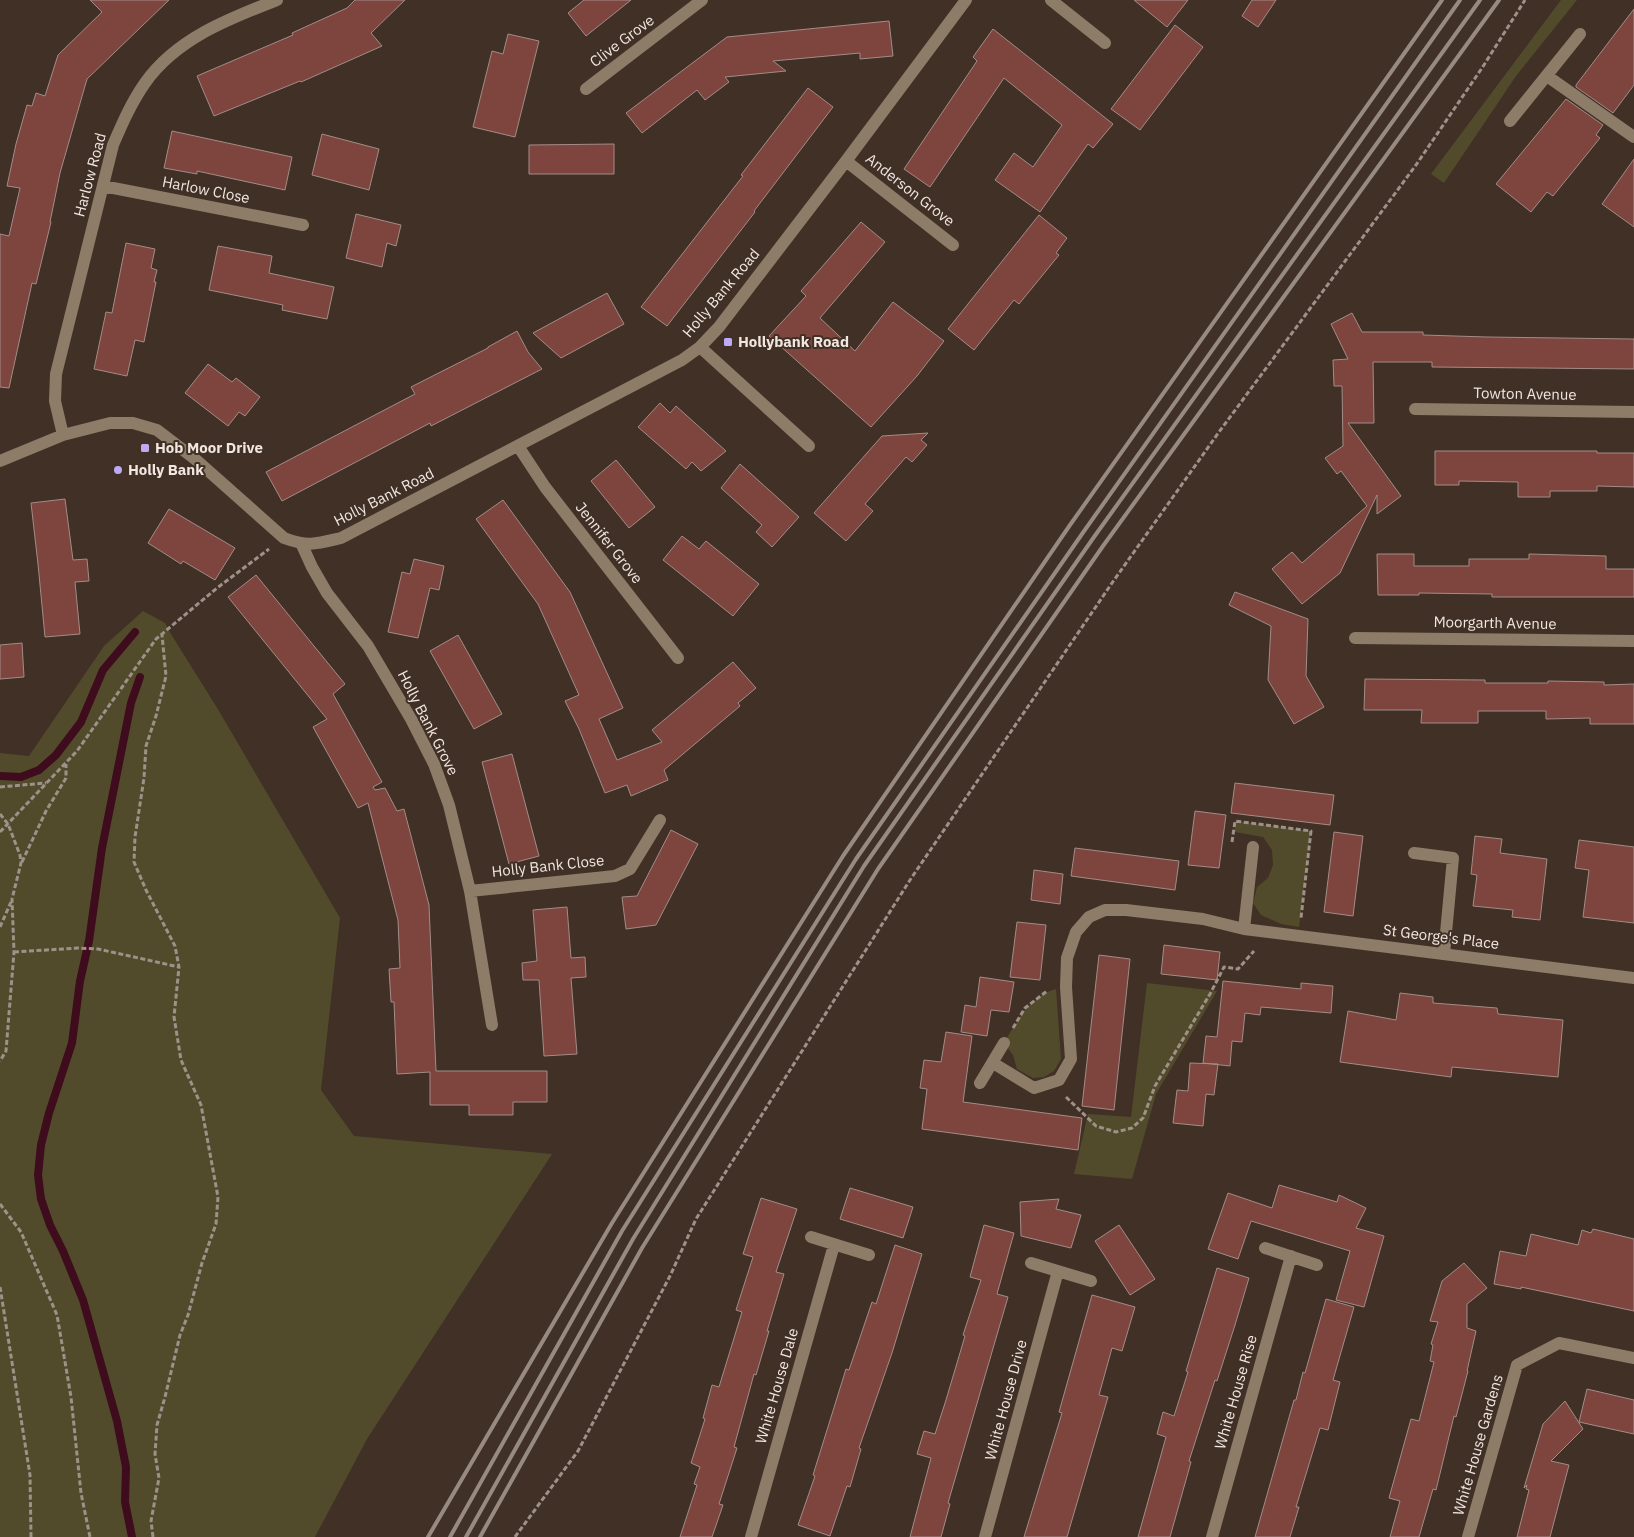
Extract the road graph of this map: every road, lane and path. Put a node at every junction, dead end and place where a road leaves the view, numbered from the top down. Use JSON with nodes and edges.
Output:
{"nodes":[{"id":1,"x":277,"y":0,"type":"edge"},
{"id":2,"x":702,"y":0,"type":"edge"},
{"id":3,"x":966,"y":0,"type":"edge"},
{"id":4,"x":1050,"y":0,"type":"edge"},
{"id":5,"x":1525,"y":0,"type":"edge"},
{"id":6,"x":1580,"y":34,"type":"dead end"},
{"id":7,"x":1105,"y":43,"type":"dead end"},
{"id":8,"x":1547,"y":76,"type":"junction"},
{"id":9,"x":586,"y":89,"type":"dead end"},
{"id":10,"x":1510,"y":120,"type":"dead end"},
{"id":11,"x":1634,"y":137,"type":"edge"},
{"id":12,"x":846,"y":161,"type":"junction"},
{"id":13,"x":103,"y":186,"type":"junction"},
{"id":14,"x":303,"y":226,"type":"dead end"},
{"id":15,"x":953,"y":245,"type":"dead end"},
{"id":16,"x":700,"y":347,"type":"junction"},
{"id":17,"x":1415,"y":409,"type":"dead end"},
{"id":18,"x":1634,"y":412,"type":"edge"},
{"id":19,"x":63,"y":435,"type":"junction"},
{"id":20,"x":518,"y":446,"type":"junction"},
{"id":21,"x":809,"y":446,"type":"dead end"},
{"id":22,"x":0,"y":461,"type":"edge"},
{"id":23,"x":284,"y":538,"type":"junction"},
{"id":24,"x":302,"y":545,"type":"junction"},
{"id":25,"x":162,"y":635,"type":"junction"},
{"id":26,"x":1355,"y":638,"type":"dead end"},
{"id":27,"x":1634,"y":641,"type":"edge"},
{"id":28,"x":678,"y":658,"type":"dead end"},
{"id":29,"x":66,"y":763,"type":"junction"},
{"id":30,"x":47,"y":783,"type":"junction"},
{"id":31,"x":0,"y":787,"type":"edge"},
{"id":32,"x":0,"y":814,"type":"edge"},
{"id":33,"x":660,"y":820,"type":"dead end"},
{"id":34,"x":8,"y":824,"type":"junction"},
{"id":35,"x":0,"y":832,"type":"edge"},
{"id":36,"x":1253,"y":847,"type":"joint"},
{"id":37,"x":1414,"y":853,"type":"dead end"},
{"id":38,"x":21,"y":863,"type":"junction"},
{"id":39,"x":470,"y":891,"type":"junction"},
{"id":40,"x":12,"y":899,"type":"junction"},
{"id":41,"x":0,"y":927,"type":"edge"},
{"id":42,"x":1244,"y":929,"type":"junction"},
{"id":43,"x":1270,"y":933,"type":"junction"},
{"id":44,"x":1299,"y":936,"type":"junction"},
{"id":45,"x":14,"y":952,"type":"junction"},
{"id":46,"x":1444,"y":954,"type":"junction"},
{"id":47,"x":179,"y":967,"type":"junction"},
{"id":48,"x":1634,"y":978,"type":"edge"},
{"id":49,"x":1066,"y":986,"type":"junction"},
{"id":50,"x":492,"y":1025,"type":"dead end"},
{"id":51,"x":1004,"y":1043,"type":"joint"},
{"id":52,"x":0,"y":1061,"type":"edge"},
{"id":53,"x":993,"y":1063,"type":"junction"},
{"id":54,"x":1051,"y":1082,"type":"junction"},
{"id":55,"x":980,"y":1083,"type":"dead end"},
{"id":56,"x":0,"y":1204,"type":"edge"},
{"id":57,"x":811,"y":1237,"type":"dead end"},
{"id":58,"x":834,"y":1245,"type":"junction"},
{"id":59,"x":1264,"y":1248,"type":"dead end"},
{"id":60,"x":869,"y":1255,"type":"dead end"},
{"id":61,"x":1291,"y":1256,"type":"junction"},
{"id":62,"x":1031,"y":1263,"type":"dead end"},
{"id":63,"x":1317,"y":1265,"type":"dead end"},
{"id":64,"x":1058,"y":1271,"type":"junction"},
{"id":65,"x":1091,"y":1281,"type":"dead end"},
{"id":66,"x":0,"y":1287,"type":"edge"},
{"id":67,"x":1634,"y":1358,"type":"edge"},
{"id":68,"x":31,"y":1537,"type":"edge"},
{"id":69,"x":90,"y":1537,"type":"edge"},
{"id":70,"x":153,"y":1537,"type":"edge"},
{"id":71,"x":515,"y":1537,"type":"edge"},
{"id":72,"x":751,"y":1537,"type":"edge"},
{"id":73,"x":985,"y":1537,"type":"edge"},
{"id":74,"x":1212,"y":1537,"type":"edge"},
{"id":75,"x":1468,"y":1537,"type":"edge"}],
"edges":[{"from":1,"to":13,"type":"street","name":"Harlow Road"},
{"from":2,"to":9,"type":"street","name":"Clive Grove"},
{"from":3,"to":12,"type":"street","name":"Holly Bank Road"},
{"from":4,"to":7,"type":"street"},
{"from":5,"to":71,"type":"path"},
{"from":6,"to":8,"type":"street"},
{"from":8,"to":10,"type":"street"},
{"from":8,"to":11,"type":"street"},
{"from":12,"to":15,"type":"street","name":"Anderson Grove"},
{"from":12,"to":16,"type":"street","name":"Holly Bank Road"},
{"from":13,"to":14,"type":"street","name":"Harlow Close"},
{"from":13,"to":19,"type":"street","name":"Harlow Road"},
{"from":16,"to":20,"type":"street","name":"Holly Bank Road"},
{"from":16,"to":21,"type":"street"},
{"from":17,"to":18,"type":"street","name":"Towton Avenue"},
{"from":19,"to":22,"type":"street"},
{"from":19,"to":23,"type":"street"},
{"from":20,"to":24,"type":"street","name":"Holly Bank Road"},
{"from":20,"to":28,"type":"street","name":"Jennifer Grove"},
{"from":23,"to":24,"type":"street"},
{"from":23,"to":25,"type":"path"},
{"from":24,"to":39,"type":"street","name":"Holly Bank Grove"},
{"from":25,"to":29,"type":"path"},
{"from":25,"to":47,"type":"path"},
{"from":26,"to":27,"type":"street","name":"Moorgarth Avenue"},
{"from":29,"to":30,"type":"path"},
{"from":29,"to":38,"type":"path"},
{"from":30,"to":31,"type":"path"},
{"from":30,"to":34,"type":"path"},
{"from":32,"to":34,"type":"path"},
{"from":33,"to":39,"type":"street","name":"Holly Bank Close"},
{"from":34,"to":35,"type":"path"},
{"from":34,"to":38,"type":"path"},
{"from":36,"to":42,"type":"street"},
{"from":36,"to":44,"type":"path"},
{"from":37,"to":46,"type":"street"},
{"from":38,"to":40,"type":"path"},
{"from":39,"to":50,"type":"street","name":"Holly Bank Grove"},
{"from":40,"to":41,"type":"path"},
{"from":40,"to":45,"type":"path"},
{"from":42,"to":43,"type":"street","name":"St George's Place"},
{"from":42,"to":49,"type":"street","name":"St George's Place"},
{"from":43,"to":44,"type":"street","name":"St George's Place"},
{"from":43,"to":54,"type":"path"},
{"from":44,"to":46,"type":"street","name":"St George's Place"},
{"from":45,"to":47,"type":"path"},
{"from":45,"to":52,"type":"path"},
{"from":46,"to":48,"type":"street","name":"St George's Place"},
{"from":47,"to":70,"type":"path"},
{"from":49,"to":51,"type":"path"},
{"from":49,"to":54,"type":"street","name":"St George's Place"},
{"from":51,"to":53,"type":"street"},
{"from":53,"to":54,"type":"street"},
{"from":53,"to":55,"type":"street"},
{"from":56,"to":69,"type":"path"},
{"from":57,"to":58,"type":"street"},
{"from":58,"to":60,"type":"street"},
{"from":58,"to":72,"type":"street","name":"White House Dale"},
{"from":59,"to":61,"type":"street"},
{"from":61,"to":63,"type":"street"},
{"from":61,"to":74,"type":"street","name":"White House Rise"},
{"from":62,"to":64,"type":"street"},
{"from":64,"to":65,"type":"street"},
{"from":64,"to":73,"type":"street","name":"White House Drive"},
{"from":66,"to":68,"type":"path"},
{"from":67,"to":75,"type":"street","name":"White House Gardens"}]}
